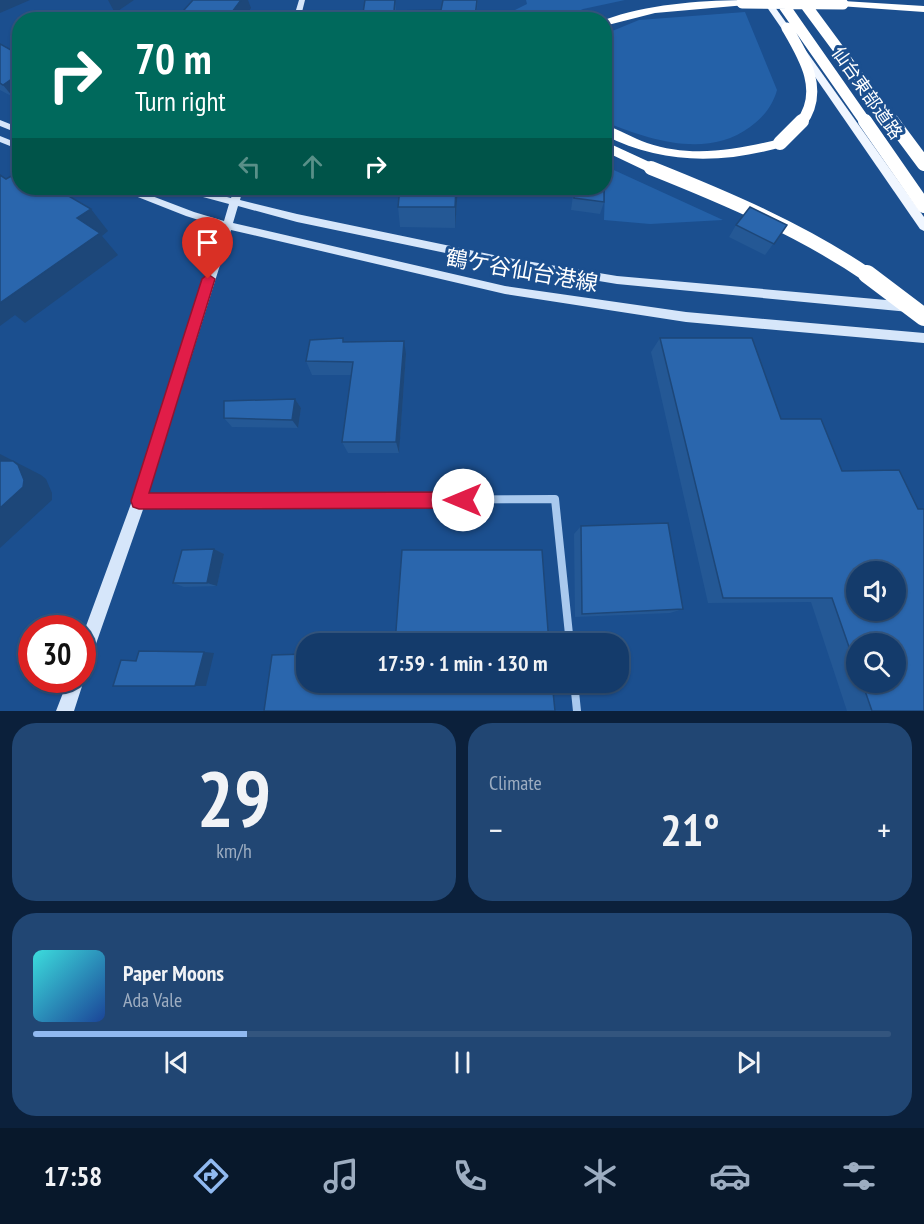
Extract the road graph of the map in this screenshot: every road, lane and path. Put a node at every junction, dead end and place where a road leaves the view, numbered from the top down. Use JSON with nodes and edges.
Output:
{"nodes":[{"id":1,"x":678,"y":0,"type":"edge"},
{"id":2,"x":768,"y":0,"type":"edge"},
{"id":3,"x":780,"y":0,"type":"edge"},
{"id":4,"x":803,"y":0,"type":"edge"},
{"id":5,"x":890,"y":0,"type":"edge"},
{"id":6,"x":924,"y":3,"type":"edge"},
{"id":7,"x":924,"y":9,"type":"edge"},
{"id":8,"x":611,"y":12,"type":"edge"},
{"id":9,"x":612,"y":20,"type":"edge"},
{"id":10,"x":612,"y":132,"type":"edge"},
{"id":11,"x":612,"y":149,"type":"edge"},
{"id":12,"x":924,"y":154,"type":"edge"},
{"id":13,"x":924,"y":164,"type":"edge"},
{"id":14,"x":141,"y":195,"type":"edge"},
{"id":15,"x":205,"y":195,"type":"edge"},
{"id":16,"x":237,"y":195,"type":"edge"},
{"id":17,"x":234,"y":203,"type":"junction"},
{"id":18,"x":924,"y":206,"type":"edge"},
{"id":19,"x":226,"y":225,"type":"junction"},
{"id":20,"x":924,"y":226,"type":"edge"},
{"id":21,"x":924,"y":308,"type":"edge"},
{"id":22,"x":924,"y":317,"type":"edge"},
{"id":23,"x":924,"y":338,"type":"edge"},
{"id":24,"x":139,"y":501,"type":"junction"},
{"id":25,"x":96,"y":622,"type":"edge"},
{"id":26,"x":569,"y":633,"type":"edge"},
{"id":27,"x":71,"y":693,"type":"edge"},
{"id":28,"x":575,"y":693,"type":"edge"},
{"id":29,"x":65,"y":711,"type":"edge"},
{"id":30,"x":577,"y":711,"type":"edge"}],
"edges":[{"from":1,"to":8,"type":"highway"},
{"from":2,"to":10,"type":"highway","bridge":true},
{"from":2,"to":20,"type":"main road"},
{"from":3,"to":18,"type":"highway","name":"仙台東部道路","bridge":true},
{"from":4,"to":12,"type":"main road"},
{"from":4,"to":13,"type":"highway","name":"仙台東部道路","bridge":true},
{"from":5,"to":6,"type":"highway"},
{"from":7,"to":9,"type":"highway","bridge":true},
{"from":11,"to":22,"type":"highway","bridge":true},
{"from":14,"to":19,"type":"street","name":"鶴ケ谷仙台港線"},
{"from":15,"to":17,"type":"street","name":"鶴ケ谷仙台港線"},
{"from":16,"to":17,"type":"street"},
{"from":17,"to":19,"type":"street"},
{"from":17,"to":21,"type":"street","name":"鶴ケ谷仙台港線"},
{"from":19,"to":23,"type":"street","name":"鶴ケ谷仙台港線"},
{"from":19,"to":24,"type":"street"},
{"from":24,"to":25,"type":"street"},
{"from":24,"to":26,"type":"street"},
{"from":27,"to":29,"type":"street"},
{"from":28,"to":30,"type":"street"}]}
